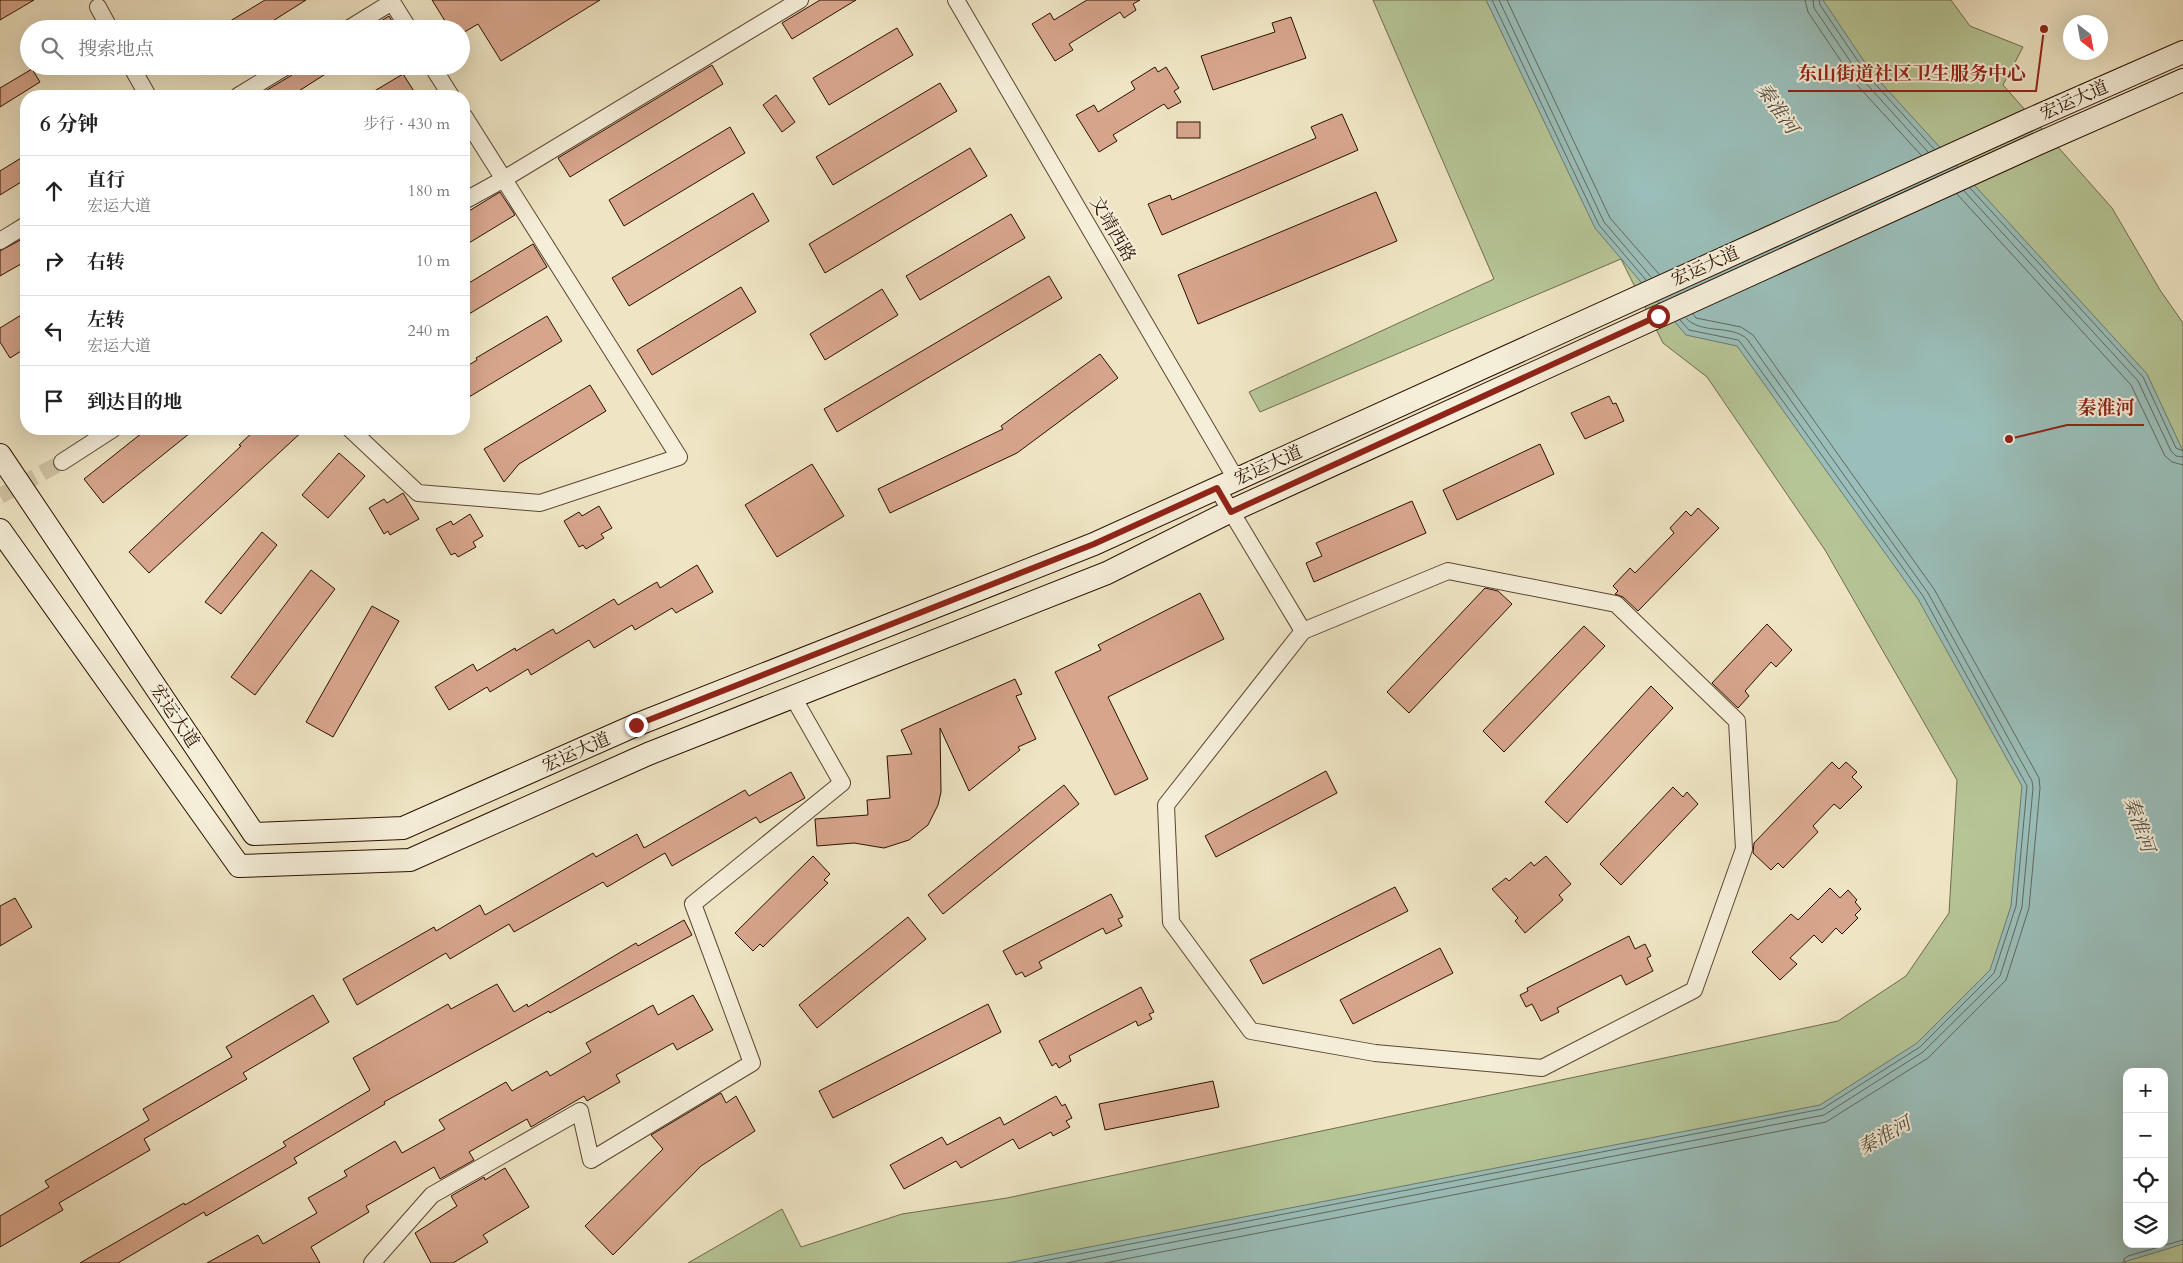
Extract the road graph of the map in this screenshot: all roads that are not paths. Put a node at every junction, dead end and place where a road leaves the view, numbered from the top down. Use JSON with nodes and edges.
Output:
{"nodes":[{"id":1,"x":800,"y":0,"type":"edge"},
{"id":2,"x":956,"y":0,"type":"edge"},
{"id":3,"x":98,"y":7,"type":"dead end"},
{"id":4,"x":105,"y":20,"type":"edge"},
{"id":5,"x":363,"y":20,"type":"edge"},
{"id":6,"x":403,"y":20,"type":"edge"},
{"id":7,"x":2183,"y":52,"type":"edge"},
{"id":8,"x":136,"y":75,"type":"edge"},
{"id":9,"x":272,"y":75,"type":"edge"},
{"id":10,"x":438,"y":75,"type":"edge"},
{"id":11,"x":2183,"y":80,"type":"edge"},
{"id":12,"x":145,"y":90,"type":"edge"},
{"id":13,"x":248,"y":90,"type":"edge"},
{"id":14,"x":447,"y":90,"type":"edge"},
{"id":15,"x":470,"y":125,"type":"edge"},
{"id":16,"x":504,"y":179,"type":"junction"},
{"id":17,"x":470,"y":198,"type":"edge"},
{"id":18,"x":20,"y":229,"type":"edge"},
{"id":19,"x":0,"y":241,"type":"edge"},
{"id":20,"x":103,"y":435,"type":"edge"},
{"id":21,"x":356,"y":435,"type":"edge"},
{"id":22,"x":0,"y":455,"type":"edge"},
{"id":23,"x":62,"y":462,"type":"tunnel mouth"},
{"id":24,"x":1227,"y":484,"type":"junction"},
{"id":25,"x":1231,"y":512,"type":"junction"},
{"id":26,"x":0,"y":530,"type":"edge"},
{"id":27,"x":1303,"y":631,"type":"junction"},
{"id":28,"x":793,"y":697,"type":"junction"},
{"id":29,"x":372,"y":1263,"type":"edge"}],
"edges":[{"from":1,"to":16,"type":"street"},
{"from":2,"to":24,"type":"street","name":"文靖西路"},
{"from":3,"to":4,"type":"street"},
{"from":5,"to":6,"type":"street"},
{"from":7,"to":24,"type":"main road","name":"宏运大道"},
{"from":8,"to":12,"type":"street"},
{"from":9,"to":13,"type":"street"},
{"from":10,"to":14,"type":"street"},
{"from":11,"to":25,"type":"main road","name":"宏运大道"},
{"from":15,"to":16,"type":"street"},
{"from":16,"to":17,"type":"street"},
{"from":16,"to":21,"type":"street"},
{"from":18,"to":19,"type":"street"},
{"from":20,"to":23,"type":"street"},
{"from":22,"to":24,"type":"main road","name":"宏运大道"},
{"from":24,"to":25,"type":"street","name":"文靖西路"},
{"from":25,"to":27,"type":"street","name":"文靖西路"},
{"from":25,"to":28,"type":"main road","name":"宏运大道"},
{"from":26,"to":28,"type":"main road","name":"宏运大道"},
{"from":27,"to":27,"type":"street"},
{"from":28,"to":29,"type":"street"}]}
